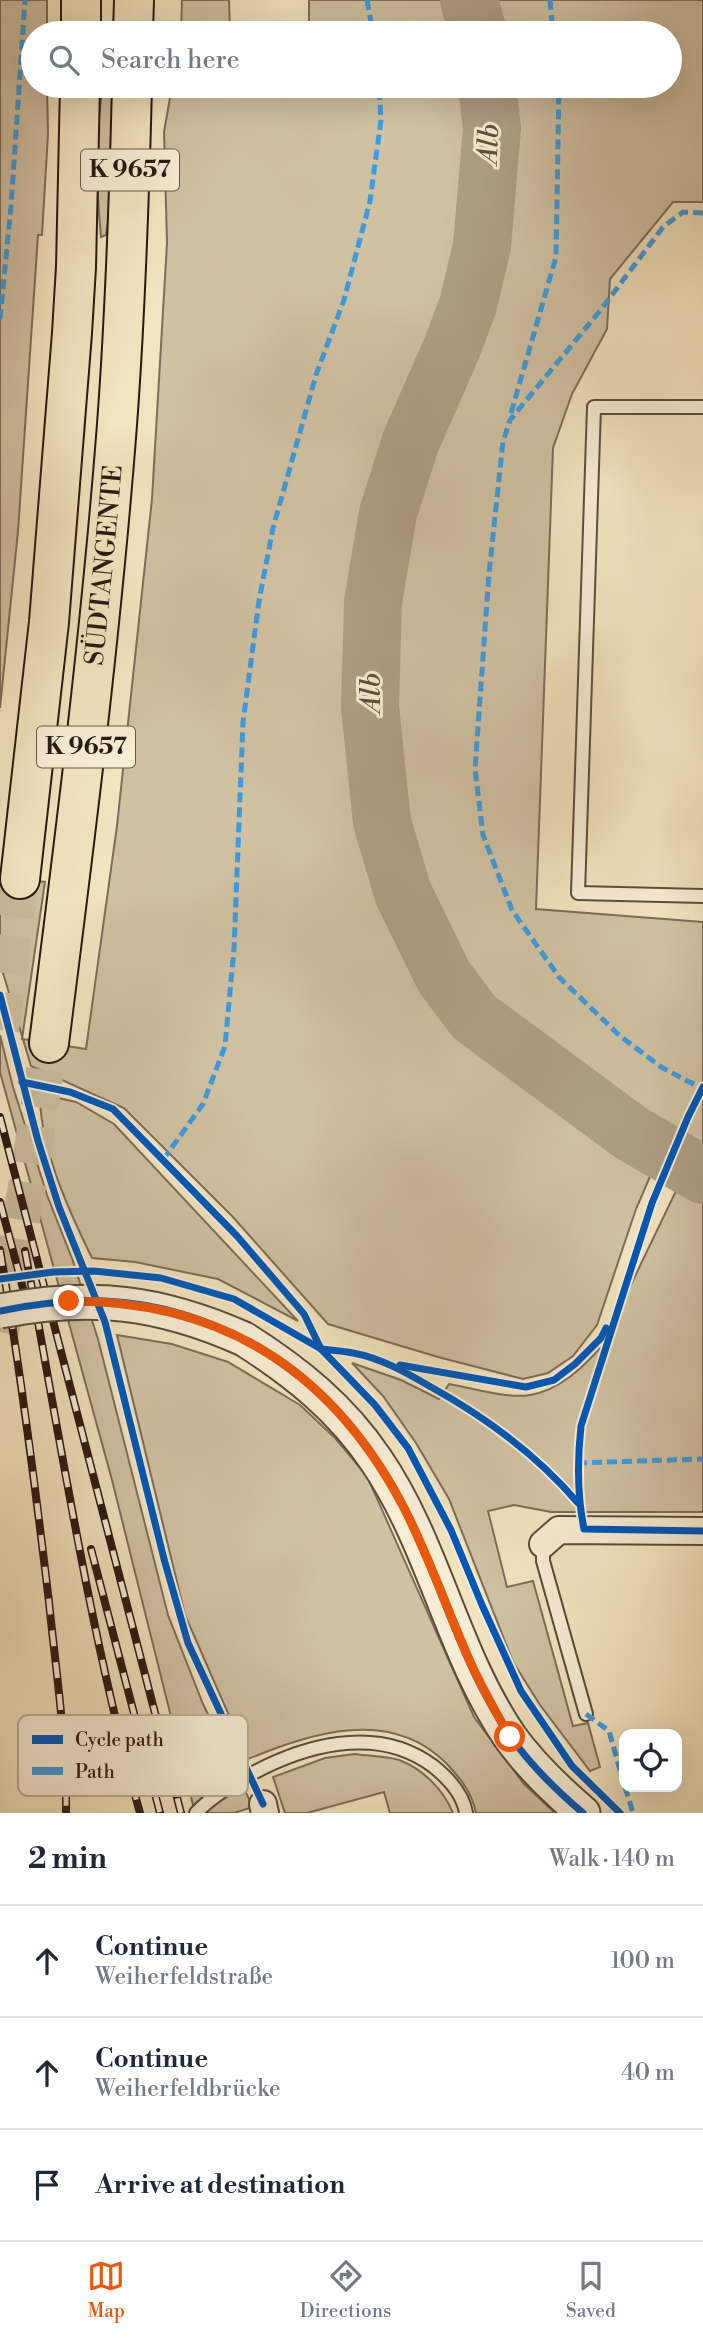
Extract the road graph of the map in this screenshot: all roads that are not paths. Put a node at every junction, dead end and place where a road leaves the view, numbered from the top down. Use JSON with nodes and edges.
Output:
{"nodes":[{"id":1,"x":81,"y":0,"type":"edge"},
{"id":2,"x":134,"y":0,"type":"edge"},
{"id":3,"x":81,"y":21,"type":"edge"},
{"id":4,"x":133,"y":21,"type":"edge"},
{"id":5,"x":80,"y":98,"type":"edge"},
{"id":6,"x":132,"y":98,"type":"edge"},
{"id":7,"x":703,"y":407,"type":"edge"},
{"id":8,"x":20,"y":879,"type":"tunnel mouth"},
{"id":9,"x":703,"y":896,"type":"edge"},
{"id":10,"x":49,"y":1043,"type":"tunnel mouth"},
{"id":11,"x":0,"y":1311,"type":"edge"},
{"id":12,"x":703,"y":1531,"type":"edge"},
{"id":13,"x":543,"y":1544,"type":"joint"},
{"id":14,"x":586,"y":1714,"type":"dead end"},
{"id":15,"x":248,"y":1777,"type":"edge"},
{"id":16,"x":215,"y":1796,"type":"edge"},
{"id":17,"x":197,"y":1813,"type":"edge"},
{"id":18,"x":466,"y":1813,"type":"edge"},
{"id":19,"x":583,"y":1813,"type":"edge"}],
"edges":[{"from":1,"to":3,"type":"highway"},
{"from":2,"to":4,"type":"highway"},
{"from":5,"to":8,"type":"highway","name":"SÜDTANGENTE","number":"K 9657"},
{"from":6,"to":10,"type":"highway","name":"SÜDTANGENTE","number":"K 9657"},
{"from":7,"to":9,"type":"lane"},
{"from":11,"to":19,"type":"street","bridge":true},
{"from":12,"to":13,"type":"street"},
{"from":13,"to":14,"type":"lane"},
{"from":15,"to":18,"type":"lane"},
{"from":16,"to":17,"type":"lane"}]}
